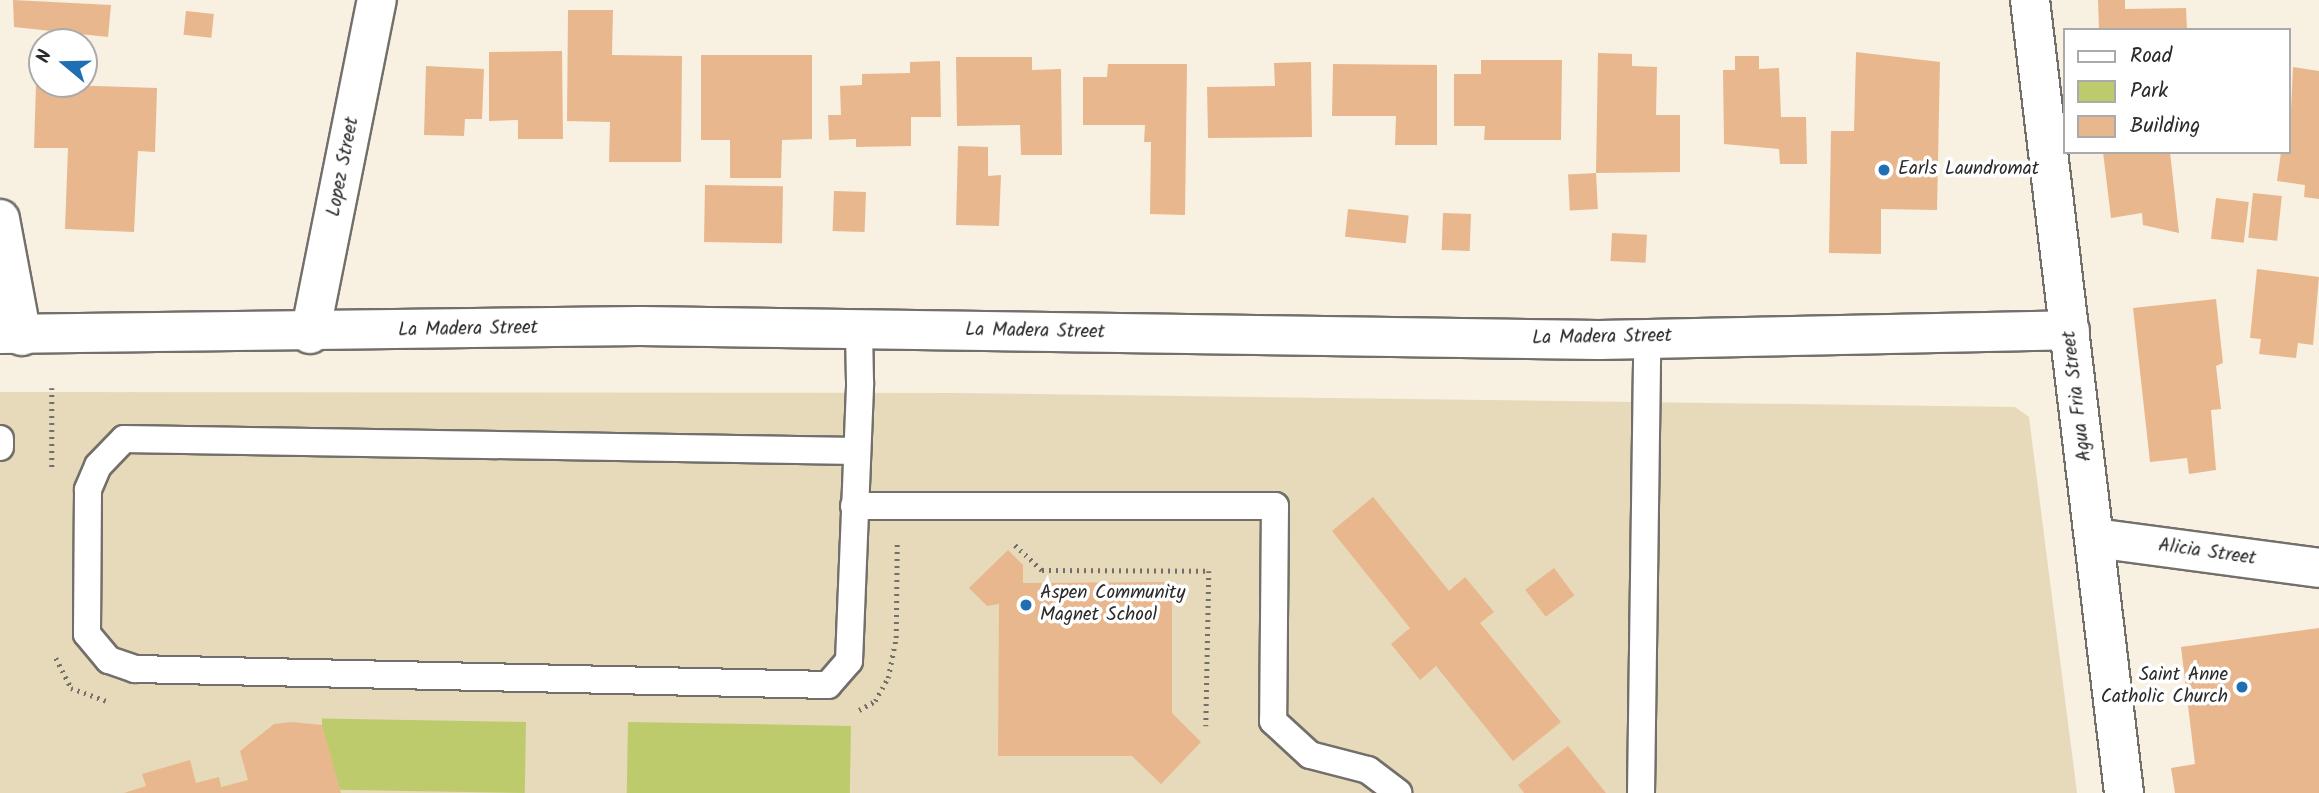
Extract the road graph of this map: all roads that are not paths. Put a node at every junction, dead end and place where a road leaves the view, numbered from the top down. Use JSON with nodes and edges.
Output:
{"nodes":[{"id":1,"x":377,"y":0,"type":"edge"},
{"id":2,"x":2030,"y":0,"type":"edge"},
{"id":3,"x":0,"y":219,"type":"edge"},
{"id":4,"x":859,"y":329,"type":"junction"},
{"id":5,"x":2070,"y":330,"type":"junction"},
{"id":6,"x":310,"y":334,"type":"junction"},
{"id":7,"x":11,"y":335,"type":"edge"},
{"id":8,"x":1647,"y":336,"type":"junction"},
{"id":9,"x":0,"y":439,"type":"edge"},
{"id":10,"x":0,"y":447,"type":"edge"},
{"id":11,"x":857,"y":451,"type":"junction"},
{"id":12,"x":854,"y":506,"type":"junction"},
{"id":13,"x":2095,"y":538,"type":"junction"},
{"id":14,"x":2319,"y":568,"type":"edge"},
{"id":15,"x":1398,"y":793,"type":"edge"},
{"id":16,"x":1641,"y":793,"type":"edge"},
{"id":17,"x":2124,"y":793,"type":"edge"}],
"edges":[{"from":1,"to":6,"type":"street","name":"Lopez Street"},
{"from":2,"to":5,"type":"street","name":"Agua Fria Street"},
{"from":3,"to":7,"type":"street"},
{"from":4,"to":6,"type":"street","name":"La Madera Street"},
{"from":4,"to":8,"type":"street","name":"La Madera Street"},
{"from":4,"to":11,"type":"lane"},
{"from":5,"to":8,"type":"street","name":"La Madera Street"},
{"from":5,"to":13,"type":"street","name":"Agua Fria Street"},
{"from":6,"to":7,"type":"street","name":"La Madera Street"},
{"from":8,"to":16,"type":"lane"},
{"from":9,"to":10,"type":"lane"},
{"from":11,"to":12,"type":"lane"},
{"from":11,"to":12,"type":"lane"},
{"from":12,"to":15,"type":"lane"},
{"from":13,"to":14,"type":"street","name":"Alicia Street"},
{"from":13,"to":17,"type":"street","name":"Agua Fria Street"}]}
